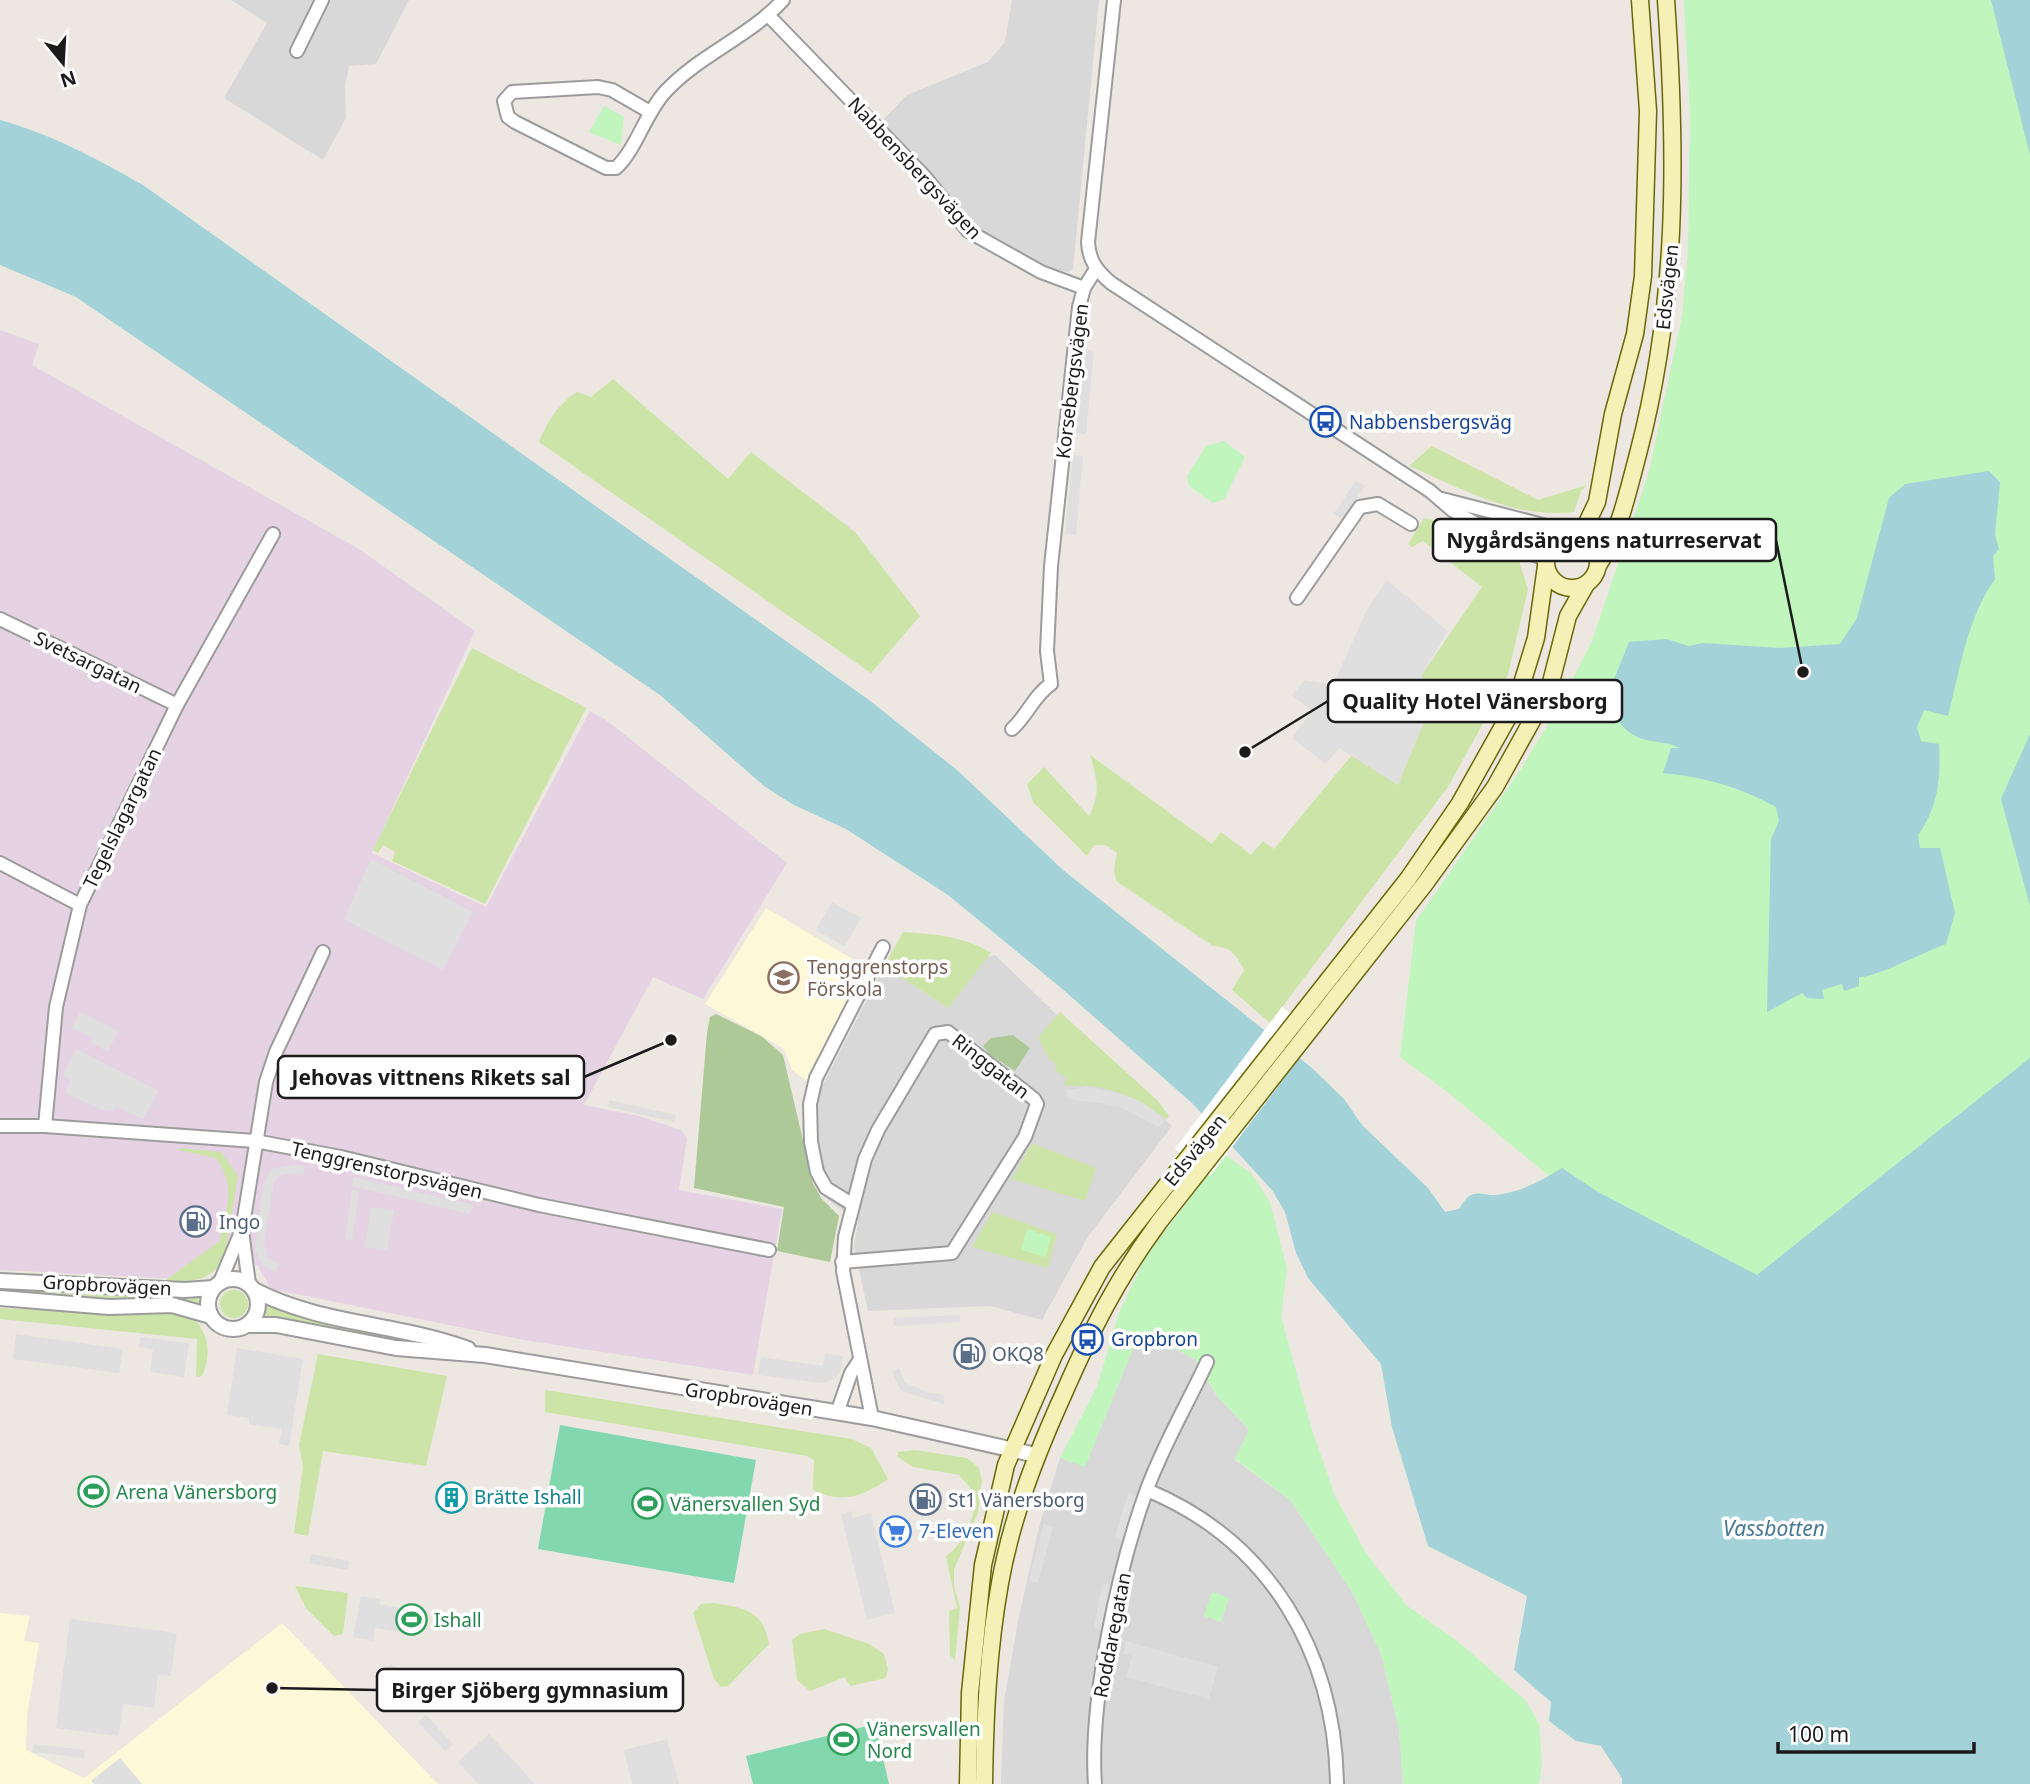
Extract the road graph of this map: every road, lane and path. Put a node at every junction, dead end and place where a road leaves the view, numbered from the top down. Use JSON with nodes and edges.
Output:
{"nodes":[{"id":1,"x":322,"y":0,"type":"edge"},
{"id":2,"x":783,"y":0,"type":"edge"},
{"id":3,"x":1114,"y":0,"type":"edge"},
{"id":4,"x":1640,"y":0,"type":"edge"},
{"id":5,"x":1666,"y":0,"type":"edge"},
{"id":6,"x":768,"y":15,"type":"junction"},
{"id":7,"x":297,"y":51,"type":"dead end"},
{"id":8,"x":650,"y":112,"type":"junction"},
{"id":9,"x":1096,"y":269,"type":"junction"},
{"id":10,"x":1084,"y":288,"type":"junction"},
{"id":11,"x":1442,"y":499,"type":"junction"},
{"id":12,"x":1411,"y":524,"type":"dead end"},
{"id":13,"x":273,"y":534,"type":"dead end"},
{"id":14,"x":1567,"y":537,"type":"junction"},
{"id":15,"x":1546,"y":563,"type":"junction"},
{"id":16,"x":1599,"y":564,"type":"junction"},
{"id":17,"x":1585,"y":586,"type":"junction"},
{"id":18,"x":1297,"y":598,"type":"dead end"},
{"id":19,"x":0,"y":618,"type":"edge"},
{"id":20,"x":177,"y":705,"type":"junction"},
{"id":21,"x":1012,"y":729,"type":"dead end"},
{"id":22,"x":0,"y":863,"type":"edge"},
{"id":23,"x":80,"y":905,"type":"junction"},
{"id":24,"x":883,"y":947,"type":"dead end"},
{"id":25,"x":323,"y":952,"type":"dead end"},
{"id":26,"x":1304,"y":1025,"type":"junction"},
{"id":27,"x":0,"y":1126,"type":"edge"},
{"id":28,"x":45,"y":1126,"type":"junction"},
{"id":29,"x":255,"y":1141,"type":"junction"},
{"id":30,"x":1195,"y":1165,"type":"junction"},
{"id":31,"x":852,"y":1204,"type":"junction"},
{"id":32,"x":242,"y":1231,"type":"junction"},
{"id":33,"x":769,"y":1250,"type":"dead end"},
{"id":34,"x":842,"y":1262,"type":"junction"},
{"id":35,"x":0,"y":1281,"type":"edge"},
{"id":36,"x":217,"y":1285,"type":"junction"},
{"id":37,"x":252,"y":1287,"type":"junction"},
{"id":38,"x":0,"y":1298,"type":"edge"},
{"id":39,"x":211,"y":1316,"type":"junction"},
{"id":40,"x":247,"y":1325,"type":"junction"},
{"id":41,"x":485,"y":1355,"type":"junction"},
{"id":42,"x":859,"y":1361,"type":"junction"},
{"id":43,"x":1207,"y":1362,"type":"dead end"},
{"id":44,"x":837,"y":1413,"type":"junction"},
{"id":45,"x":872,"y":1418,"type":"junction"},
{"id":46,"x":1012,"y":1450,"type":"junction"},
{"id":47,"x":1035,"y":1455,"type":"junction"},
{"id":48,"x":1147,"y":1490,"type":"junction"},
{"id":49,"x":968,"y":1784,"type":"edge"},
{"id":50,"x":984,"y":1784,"type":"edge"},
{"id":51,"x":1095,"y":1784,"type":"edge"},
{"id":52,"x":1337,"y":1784,"type":"edge"}],
"edges":[{"from":1,"to":7,"type":"street"},
{"from":2,"to":6,"type":"street"},
{"from":3,"to":9,"type":"street"},
{"from":4,"to":14,"type":"main road","name":"Edsvägen"},
{"from":5,"to":16,"type":"main road","name":"Edsvägen"},
{"from":6,"to":8,"type":"street"},
{"from":6,"to":10,"type":"street","name":"Nabbensbergsvägen"},
{"from":8,"to":8,"type":"street"},
{"from":9,"to":10,"type":"street","name":"Korsebergsvägen"},
{"from":9,"to":11,"type":"street"},
{"from":10,"to":21,"type":"street","name":"Korsebergsvägen"},
{"from":11,"to":14,"type":"street"},
{"from":11,"to":15,"type":"street"},
{"from":12,"to":18,"type":"street"},
{"from":13,"to":20,"type":"street","name":"Tegelslagargatan"},
{"from":14,"to":15,"type":"main road","name":"Edsvägen"},
{"from":14,"to":16,"type":"main road"},
{"from":15,"to":17,"type":"main road"},
{"from":15,"to":26,"type":"main road","name":"Edsvägen"},
{"from":16,"to":17,"type":"main road","name":"Edsvägen"},
{"from":17,"to":26,"type":"main road","name":"Edsvägen"},
{"from":19,"to":20,"type":"street","name":"Svetsargatan"},
{"from":20,"to":23,"type":"street","name":"Tegelslagargatan"},
{"from":22,"to":23,"type":"street"},
{"from":23,"to":28,"type":"street","name":"Tegelslagargatan"},
{"from":24,"to":31,"type":"street"},
{"from":25,"to":29,"type":"street"},
{"from":26,"to":30,"type":"main road","name":"Edsvägen"},
{"from":27,"to":28,"type":"street","name":"Tenggrenstorpsvägen"},
{"from":28,"to":29,"type":"street","name":"Tenggrenstorpsvägen"},
{"from":29,"to":32,"type":"street"},
{"from":29,"to":33,"type":"street","name":"Tenggrenstorpsvägen"},
{"from":30,"to":46,"type":"main road","name":"Edsvägen"},
{"from":30,"to":47,"type":"main road","name":"Edsvägen"},
{"from":31,"to":34,"type":"street","name":"Ringgatan"},
{"from":31,"to":34,"type":"street","name":"Ringgatan"},
{"from":32,"to":36,"type":"street"},
{"from":32,"to":37,"type":"street"},
{"from":34,"to":42,"type":"street","name":"Ringgatan"},
{"from":35,"to":36,"type":"street","name":"Gropbrovägen"},
{"from":36,"to":37,"type":"street"},
{"from":36,"to":39,"type":"street"},
{"from":37,"to":40,"type":"street"},
{"from":37,"to":41,"type":"street","name":"Gropbrovägen"},
{"from":38,"to":39,"type":"street","name":"Gropbrovägen"},
{"from":39,"to":40,"type":"street"},
{"from":40,"to":41,"type":"street","name":"Gropbrovägen"},
{"from":41,"to":44,"type":"street","name":"Gropbrovägen"},
{"from":42,"to":44,"type":"street"},
{"from":42,"to":45,"type":"street","name":"Ringgatan"},
{"from":43,"to":48,"type":"street","name":"Roddaregatan"},
{"from":44,"to":45,"type":"street","name":"Gropbrovägen"},
{"from":45,"to":46,"type":"street","name":"Gropbrovägen"},
{"from":46,"to":47,"type":"street","name":"Gropbrovägen"},
{"from":46,"to":49,"type":"main road","name":"Edsvägen"},
{"from":47,"to":50,"type":"main road","name":"Edsvägen"},
{"from":48,"to":51,"type":"street","name":"Roddaregatan"},
{"from":48,"to":52,"type":"street"}]}
